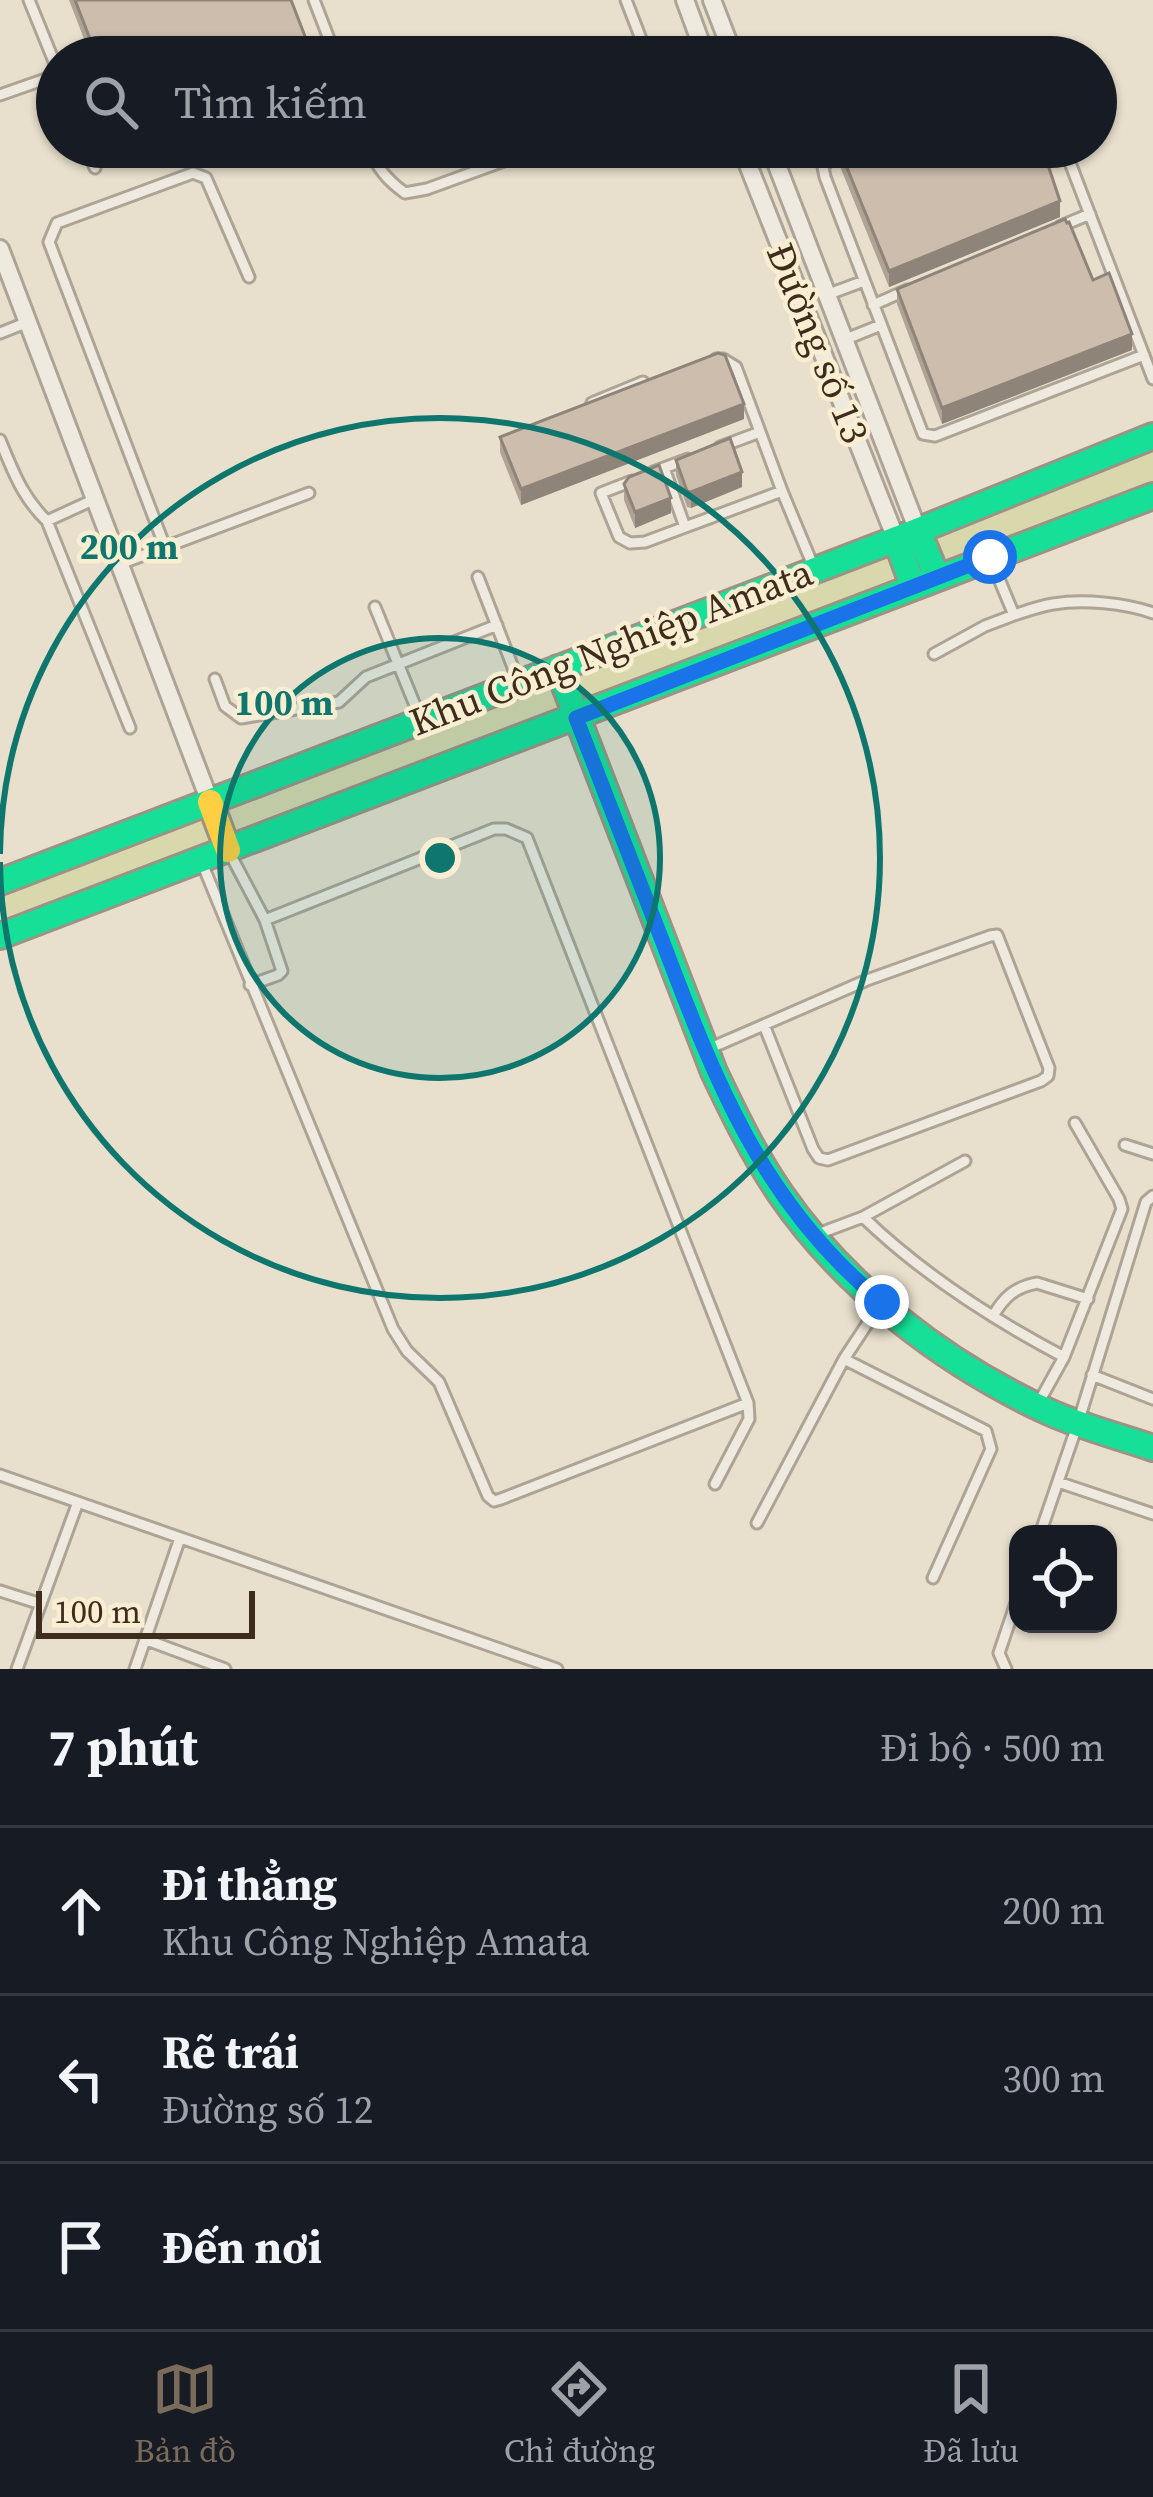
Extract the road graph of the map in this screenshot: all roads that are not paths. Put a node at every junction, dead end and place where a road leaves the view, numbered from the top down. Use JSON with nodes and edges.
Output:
{"nodes":[{"id":1,"x":28,"y":0,"type":"edge"},
{"id":2,"x":314,"y":0,"type":"edge"},
{"id":3,"x":626,"y":0,"type":"edge"},
{"id":4,"x":685,"y":0,"type":"edge"},
{"id":5,"x":712,"y":0,"type":"edge"},
{"id":6,"x":42,"y":36,"type":"edge"},
{"id":7,"x":328,"y":36,"type":"edge"},
{"id":8,"x":640,"y":36,"type":"edge"},
{"id":9,"x":698,"y":36,"type":"edge"},
{"id":10,"x":726,"y":36,"type":"edge"},
{"id":11,"x":36,"y":80,"type":"edge"},
{"id":12,"x":0,"y":95,"type":"edge"},
{"id":13,"x":379,"y":168,"type":"edge"},
{"id":14,"x":484,"y":168,"type":"edge"},
{"id":15,"x":750,"y":168,"type":"edge"},
{"id":16,"x":778,"y":168,"type":"edge"},
{"id":17,"x":823,"y":168,"type":"edge"},
{"id":18,"x":1072,"y":168,"type":"edge"},
{"id":19,"x":1090,"y":214,"type":"junction"},
{"id":20,"x":1046,"y":232,"type":"edge"},
{"id":21,"x":0,"y":249,"type":"edge"},
{"id":22,"x":249,"y":278,"type":"dead end"},
{"id":23,"x":864,"y":281,"type":"junction"},
{"id":24,"x":916,"y":286,"type":"edge"},
{"id":25,"x":829,"y":294,"type":"junction"},
{"id":26,"x":873,"y":304,"type":"junction"},
{"id":27,"x":28,"y":322,"type":"junction"},
{"id":28,"x":881,"y":325,"type":"junction"},
{"id":29,"x":0,"y":333,"type":"edge"},
{"id":30,"x":846,"y":339,"type":"junction"},
{"id":31,"x":1144,"y":355,"type":"junction"},
{"id":32,"x":706,"y":359,"type":"edge"},
{"id":33,"x":651,"y":379,"type":"edge"},
{"id":34,"x":1153,"y":380,"type":"edge"},
{"id":35,"x":577,"y":411,"type":"edge"},
{"id":36,"x":760,"y":432,"type":"junction"},
{"id":37,"x":1153,"y":436,"type":"edge"},
{"id":38,"x":0,"y":440,"type":"edge"},
{"id":39,"x":664,"y":468,"type":"junction"},
{"id":40,"x":782,"y":491,"type":"junction"},
{"id":41,"x":309,"y":493,"type":"dead end"},
{"id":42,"x":1153,"y":496,"type":"edge"},
{"id":43,"x":95,"y":499,"type":"junction"},
{"id":44,"x":46,"y":521,"type":"junction"},
{"id":45,"x":685,"y":527,"type":"junction"},
{"id":46,"x":907,"y":535,"type":"junction"},
{"id":47,"x":165,"y":547,"type":"junction"},
{"id":48,"x":990,"y":557,"type":"junction"},
{"id":49,"x":120,"y":564,"type":"junction"},
{"id":50,"x":815,"y":569,"type":"junction"},
{"id":51,"x":478,"y":577,"type":"dead end"},
{"id":52,"x":925,"y":581,"type":"junction"},
{"id":53,"x":375,"y":608,"type":"dead end"},
{"id":54,"x":1153,"y":613,"type":"edge"},
{"id":55,"x":1014,"y":615,"type":"junction"},
{"id":56,"x":497,"y":625,"type":"junction"},
{"id":57,"x":934,"y":654,"type":"dead end"},
{"id":58,"x":398,"y":663,"type":"junction"},
{"id":59,"x":558,"y":668,"type":"junction"},
{"id":60,"x":215,"y":679,"type":"dead end"},
{"id":61,"x":519,"y":683,"type":"junction"},
{"id":62,"x":576,"y":718,"type":"junction"},
{"id":63,"x":421,"y":720,"type":"junction"},
{"id":64,"x":130,"y":728,"type":"dead end"},
{"id":65,"x":211,"y":802,"type":"junction"},
{"id":66,"x":228,"y":850,"type":"junction"},
{"id":67,"x":201,"y":861,"type":"junction"},
{"id":68,"x":0,"y":882,"type":"edge"},
{"id":69,"x":265,"y":920,"type":"junction"},
{"id":70,"x":0,"y":936,"type":"edge"},
{"id":71,"x":250,"y":985,"type":"junction"},
{"id":72,"x":764,"y":1025,"type":"junction"},
{"id":73,"x":704,"y":1051,"type":"junction"},
{"id":74,"x":1075,"y":1123,"type":"dead end"},
{"id":75,"x":1125,"y":1145,"type":"dead end"},
{"id":76,"x":1153,"y":1154,"type":"edge"},
{"id":77,"x":965,"y":1161,"type":"dead end"},
{"id":78,"x":1153,"y":1196,"type":"edge"},
{"id":79,"x":863,"y":1216,"type":"junction"},
{"id":80,"x":813,"y":1236,"type":"junction"},
{"id":81,"x":1088,"y":1299,"type":"junction"},
{"id":82,"x":882,"y":1302,"type":"junction"},
{"id":83,"x":993,"y":1316,"type":"junction"},
{"id":84,"x":1064,"y":1357,"type":"junction"},
{"id":85,"x":844,"y":1359,"type":"junction"},
{"id":86,"x":1092,"y":1375,"type":"junction"},
{"id":87,"x":1153,"y":1399,"type":"edge"},
{"id":88,"x":748,"y":1402,"type":"junction"},
{"id":89,"x":1037,"y":1406,"type":"junction"},
{"id":90,"x":1078,"y":1423,"type":"junction"},
{"id":91,"x":1153,"y":1448,"type":"edge"},
{"id":92,"x":0,"y":1475,"type":"edge"},
{"id":93,"x":1058,"y":1482,"type":"junction"},
{"id":94,"x":716,"y":1484,"type":"dead end"},
{"id":95,"x":78,"y":1502,"type":"junction"},
{"id":96,"x":1153,"y":1514,"type":"edge"},
{"id":97,"x":757,"y":1523,"type":"dead end"},
{"id":98,"x":1043,"y":1525,"type":"edge"},
{"id":99,"x":180,"y":1538,"type":"junction"},
{"id":100,"x":933,"y":1578,"type":"dead end"},
{"id":101,"x":0,"y":1591,"type":"edge"},
{"id":102,"x":41,"y":1604,"type":"junction"},
{"id":103,"x":1009,"y":1624,"type":"edge"},
{"id":104,"x":147,"y":1640,"type":"junction"},
{"id":105,"x":17,"y":1669,"type":"edge"},
{"id":106,"x":135,"y":1669,"type":"edge"},
{"id":107,"x":225,"y":1669,"type":"edge"},
{"id":108,"x":557,"y":1669,"type":"edge"},
{"id":109,"x":1006,"y":1669,"type":"edge"}],
"edges":[{"from":1,"to":6,"type":"lane"},
{"from":2,"to":7,"type":"lane"},
{"from":3,"to":8,"type":"lane"},
{"from":4,"to":9,"type":"street"},
{"from":5,"to":10,"type":"street"},
{"from":11,"to":12,"type":"lane"},
{"from":13,"to":14,"type":"lane"},
{"from":15,"to":46,"type":"street","name":"Đường số 13"},
{"from":16,"to":25,"type":"street","name":"Đường số 13"},
{"from":17,"to":23,"type":"lane"},
{"from":18,"to":19,"type":"lane"},
{"from":19,"to":20,"type":"lane"},
{"from":19,"to":31,"type":"lane"},
{"from":21,"to":27,"type":"street"},
{"from":22,"to":47,"type":"lane"},
{"from":23,"to":25,"type":"lane"},
{"from":23,"to":26,"type":"lane"},
{"from":24,"to":26,"type":"lane"},
{"from":25,"to":30,"type":"street","name":"Đường số 13"},
{"from":26,"to":28,"type":"lane"},
{"from":27,"to":29,"type":"lane"},
{"from":27,"to":43,"type":"street"},
{"from":28,"to":30,"type":"lane"},
{"from":28,"to":31,"type":"lane"},
{"from":30,"to":46,"type":"street","name":"Đường số 13"},
{"from":31,"to":34,"type":"lane"},
{"from":32,"to":36,"type":"lane"},
{"from":33,"to":35,"type":"lane"},
{"from":36,"to":39,"type":"lane"},
{"from":36,"to":40,"type":"lane"},
{"from":37,"to":46,"type":"street","name":"Khu Công Nghiệp Amata"},
{"from":38,"to":44,"type":"lane"},
{"from":39,"to":45,"type":"lane"},
{"from":39,"to":45,"type":"lane"},
{"from":40,"to":45,"type":"lane"},
{"from":40,"to":50,"type":"lane"},
{"from":41,"to":47,"type":"lane"},
{"from":42,"to":48,"type":"street","name":"Khu Công Nghiệp Amata"},
{"from":43,"to":44,"type":"lane"},
{"from":43,"to":49,"type":"street"},
{"from":44,"to":64,"type":"lane"},
{"from":46,"to":50,"type":"street","name":"Khu Công Nghiệp Amata"},
{"from":46,"to":52,"type":"street"},
{"from":47,"to":49,"type":"lane"},
{"from":48,"to":52,"type":"street","name":"Khu Công Nghiệp Amata"},
{"from":48,"to":55,"type":"lane"},
{"from":49,"to":65,"type":"street"},
{"from":50,"to":59,"type":"street","name":"Khu Công Nghiệp Amata"},
{"from":51,"to":56,"type":"lane"},
{"from":52,"to":62,"type":"street","name":"Khu Công Nghiệp Amata"},
{"from":53,"to":58,"type":"lane"},
{"from":54,"to":55,"type":"lane"},
{"from":55,"to":57,"type":"lane"},
{"from":56,"to":58,"type":"lane"},
{"from":56,"to":61,"type":"lane"},
{"from":58,"to":60,"type":"lane"},
{"from":58,"to":63,"type":"lane"},
{"from":59,"to":61,"type":"street","name":"Khu Công Nghiệp Amata"},
{"from":59,"to":62,"type":"street"},
{"from":61,"to":63,"type":"street","name":"Khu Công Nghiệp Amata"},
{"from":62,"to":66,"type":"street","name":"Khu Công Nghiệp Amata"},
{"from":62,"to":73,"type":"street"},
{"from":63,"to":65,"type":"street","name":"Khu Công Nghiệp Amata"},
{"from":65,"to":66,"type":"street"},
{"from":65,"to":68,"type":"street","name":"Khu Công Nghiệp Amata"},
{"from":66,"to":67,"type":"street","name":"Khu Công Nghiệp Amata"},
{"from":66,"to":69,"type":"lane"},
{"from":67,"to":70,"type":"street","name":"Khu Công Nghiệp Amata"},
{"from":67,"to":71,"type":"lane"},
{"from":69,"to":71,"type":"lane"},
{"from":69,"to":88,"type":"lane"},
{"from":71,"to":88,"type":"lane"},
{"from":72,"to":72,"type":"lane"},
{"from":72,"to":73,"type":"lane"},
{"from":73,"to":80,"type":"street"},
{"from":74,"to":81,"type":"lane"},
{"from":75,"to":76,"type":"lane"},
{"from":77,"to":79,"type":"lane"},
{"from":78,"to":86,"type":"lane"},
{"from":79,"to":80,"type":"lane"},
{"from":79,"to":83,"type":"lane"},
{"from":80,"to":82,"type":"street"},
{"from":81,"to":83,"type":"lane"},
{"from":81,"to":84,"type":"lane"},
{"from":82,"to":85,"type":"lane"},
{"from":82,"to":89,"type":"street"},
{"from":83,"to":84,"type":"lane"},
{"from":84,"to":89,"type":"lane"},
{"from":85,"to":97,"type":"lane"},
{"from":85,"to":100,"type":"lane"},
{"from":86,"to":87,"type":"lane"},
{"from":86,"to":90,"type":"lane"},
{"from":88,"to":94,"type":"lane"},
{"from":89,"to":90,"type":"street"},
{"from":90,"to":91,"type":"street"},
{"from":90,"to":93,"type":"lane"},
{"from":92,"to":95,"type":"lane"},
{"from":93,"to":96,"type":"lane"},
{"from":93,"to":98,"type":"lane"},
{"from":95,"to":99,"type":"lane"},
{"from":95,"to":102,"type":"lane"},
{"from":99,"to":104,"type":"lane"},
{"from":99,"to":108,"type":"lane"},
{"from":101,"to":102,"type":"lane"},
{"from":102,"to":105,"type":"lane"},
{"from":103,"to":109,"type":"lane"},
{"from":104,"to":106,"type":"lane"},
{"from":104,"to":107,"type":"lane"}]}
